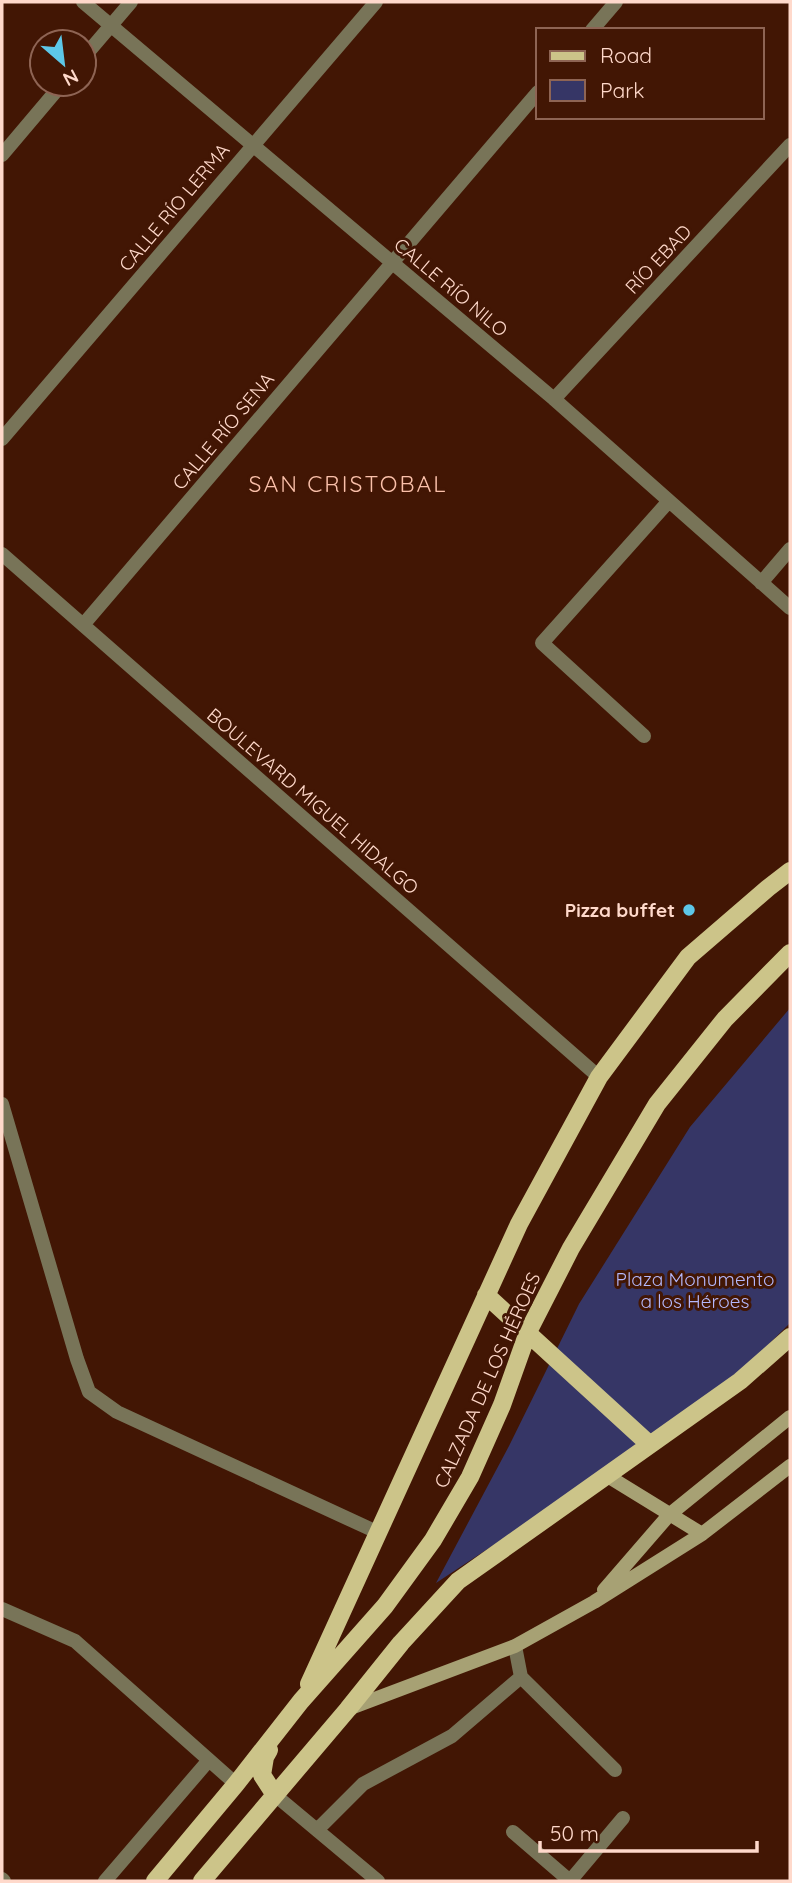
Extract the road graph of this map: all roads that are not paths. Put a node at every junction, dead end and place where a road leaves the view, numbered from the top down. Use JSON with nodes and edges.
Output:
{"nodes":[{"id":1,"x":83,"y":2,"type":"edge"},
{"id":2,"x":131,"y":2,"type":"edge"},
{"id":3,"x":376,"y":2,"type":"edge"},
{"id":4,"x":617,"y":2,"type":"edge"},
{"id":5,"x":110,"y":26,"type":"junction"},
{"id":6,"x":594,"y":28,"type":"edge"},
{"id":7,"x":98,"y":40,"type":"edge"},
{"id":8,"x":536,"y":94,"type":"edge"},
{"id":9,"x":50,"y":98,"type":"edge"},
{"id":10,"x":252,"y":145,"type":"junction"},
{"id":11,"x":790,"y":145,"type":"edge"},
{"id":12,"x":2,"y":155,"type":"edge"},
{"id":13,"x":391,"y":262,"type":"junction"},
{"id":14,"x":554,"y":399,"type":"junction"},
{"id":15,"x":2,"y":439,"type":"edge"},
{"id":16,"x":669,"y":501,"type":"junction"},
{"id":17,"x":790,"y":549,"type":"edge"},
{"id":18,"x":2,"y":554,"type":"edge"},
{"id":19,"x":761,"y":583,"type":"junction"},
{"id":20,"x":790,"y":608,"type":"edge"},
{"id":21,"x":83,"y":625,"type":"junction"},
{"id":22,"x":644,"y":736,"type":"dead end"},
{"id":23,"x":790,"y":871,"type":"edge"},
{"id":24,"x":790,"y":953,"type":"edge"},
{"id":25,"x":599,"y":1077,"type":"junction"},
{"id":26,"x":2,"y":1104,"type":"edge"},
{"id":27,"x":486,"y":1295,"type":"junction"},
{"id":28,"x":528,"y":1332,"type":"junction"},
{"id":29,"x":790,"y":1337,"type":"edge"},
{"id":30,"x":787,"y":1426,"type":"edge"},
{"id":31,"x":649,"y":1444,"type":"junction"},
{"id":32,"x":790,"y":1466,"type":"edge"},
{"id":33,"x":606,"y":1475,"type":"junction"},
{"id":34,"x":669,"y":1515,"type":"junction"},
{"id":35,"x":377,"y":1532,"type":"junction"},
{"id":36,"x":702,"y":1534,"type":"junction"},
{"id":37,"x":594,"y":1602,"type":"junction"},
{"id":38,"x":2,"y":1609,"type":"edge"},
{"id":39,"x":515,"y":1646,"type":"junction"},
{"id":40,"x":521,"y":1677,"type":"junction"},
{"id":41,"x":302,"y":1701,"type":"junction"},
{"id":42,"x":348,"y":1709,"type":"junction"},
{"id":43,"x":285,"y":1723,"type":"junction"},
{"id":44,"x":209,"y":1760,"type":"junction"},
{"id":45,"x":615,"y":1770,"type":"dead end"},
{"id":46,"x":236,"y":1784,"type":"junction"},
{"id":47,"x":275,"y":1795,"type":"junction"},
{"id":48,"x":622,"y":1818,"type":"dead end"},
{"id":49,"x":317,"y":1830,"type":"junction"},
{"id":50,"x":513,"y":1832,"type":"dead end"},
{"id":51,"x":105,"y":1881,"type":"edge"},
{"id":52,"x":155,"y":1881,"type":"edge"},
{"id":53,"x":202,"y":1881,"type":"edge"},
{"id":54,"x":377,"y":1881,"type":"edge"},
{"id":55,"x":570,"y":1881,"type":"edge"}],
"edges":[{"from":1,"to":5,"type":"street","name":"CALLE RÍO NILO"},
{"from":2,"to":5,"type":"street"},
{"from":3,"to":10,"type":"street","name":"CALLE RÍO LERMA"},
{"from":4,"to":6,"type":"street"},
{"from":5,"to":7,"type":"street"},
{"from":5,"to":10,"type":"street","name":"CALLE RÍO NILO"},
{"from":8,"to":13,"type":"street","name":"CALLE RÍO SENA"},
{"from":9,"to":12,"type":"street"},
{"from":10,"to":13,"type":"street","name":"CALLE RÍO NILO"},
{"from":10,"to":15,"type":"street","name":"CALLE RÍO LERMA"},
{"from":11,"to":14,"type":"street","name":"RÍO EBAD"},
{"from":13,"to":14,"type":"street","name":"CALLE RÍO NILO"},
{"from":13,"to":21,"type":"street","name":"CALLE RÍO SENA"},
{"from":14,"to":16,"type":"street","name":"CALLE RÍO NILO"},
{"from":16,"to":19,"type":"street","name":"CALLE RÍO NILO"},
{"from":16,"to":22,"type":"street"},
{"from":17,"to":19,"type":"street"},
{"from":18,"to":21,"type":"street","name":"BOULEVARD MIGUEL HIDALGO"},
{"from":19,"to":20,"type":"street","name":"CALLE RÍO NILO"},
{"from":21,"to":25,"type":"street","name":"BOULEVARD MIGUEL HIDALGO"},
{"from":23,"to":25,"type":"main road"},
{"from":24,"to":28,"type":"main road","name":"CALZADA DE LOS HÉROES"},
{"from":25,"to":27,"type":"main road"},
{"from":26,"to":35,"type":"street"},
{"from":27,"to":28,"type":"main road"},
{"from":27,"to":35,"type":"main road"},
{"from":28,"to":31,"type":"main road"},
{"from":28,"to":41,"type":"main road","name":"CALZADA DE LOS HÉROES"},
{"from":29,"to":31,"type":"main road"},
{"from":30,"to":34,"type":"street"},
{"from":31,"to":33,"type":"main road"},
{"from":32,"to":36,"type":"street"},
{"from":33,"to":34,"type":"street"},
{"from":33,"to":42,"type":"main road"},
{"from":34,"to":36,"type":"street"},
{"from":34,"to":37,"type":"street"},
{"from":35,"to":41,"type":"main road"},
{"from":36,"to":37,"type":"street"},
{"from":37,"to":39,"type":"street"},
{"from":38,"to":44,"type":"street"},
{"from":39,"to":40,"type":"street"},
{"from":39,"to":42,"type":"street"},
{"from":40,"to":45,"type":"street"},
{"from":40,"to":49,"type":"street"},
{"from":41,"to":43,"type":"main road","name":"CALZADA DE LOS HÉROES"},
{"from":42,"to":47,"type":"main road"},
{"from":43,"to":46,"type":"main road","name":"CALZADA DE LOS HÉROES"},
{"from":43,"to":47,"type":"main road"},
{"from":44,"to":46,"type":"street"},
{"from":44,"to":51,"type":"street"},
{"from":46,"to":52,"type":"main road","name":"CALZADA DE LOS HÉROES"},
{"from":47,"to":49,"type":"street"},
{"from":47,"to":53,"type":"main road"},
{"from":48,"to":55,"type":"street"},
{"from":49,"to":54,"type":"street"},
{"from":50,"to":55,"type":"street"}]}
